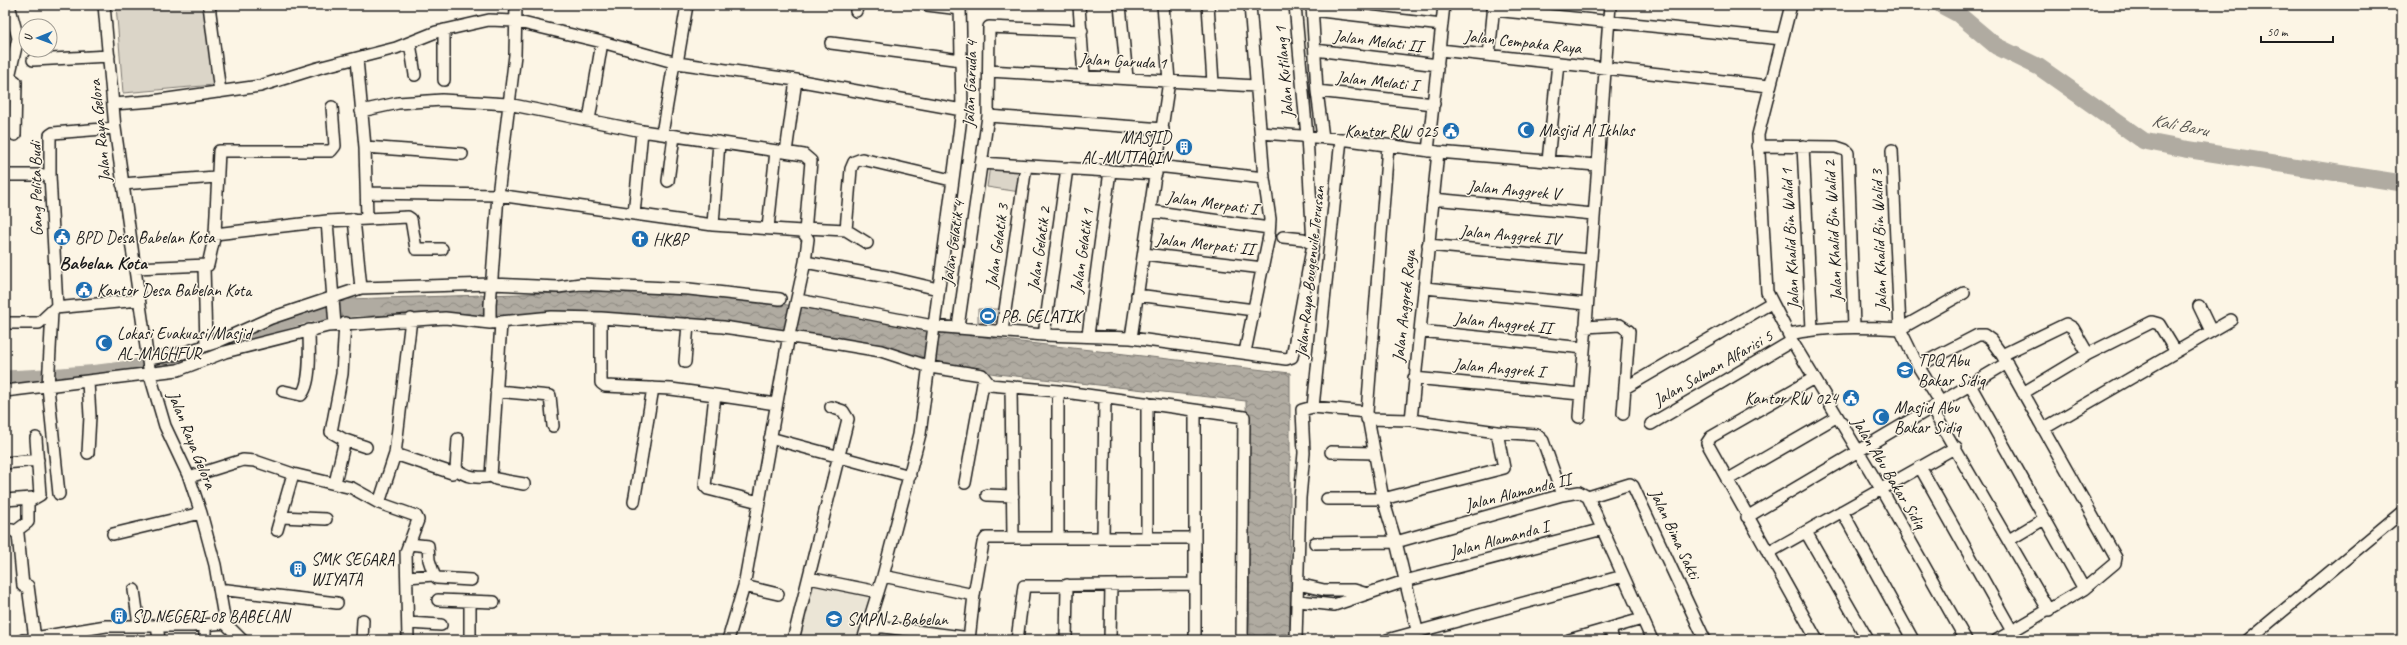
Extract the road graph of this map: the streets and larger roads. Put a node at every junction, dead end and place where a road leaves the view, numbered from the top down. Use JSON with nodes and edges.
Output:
{"nodes":[{"id":1,"x":9,"y":5,"type":"edge"},
{"id":2,"x":104,"y":5,"type":"edge"},
{"id":3,"x":209,"y":5,"type":"edge"},
{"id":4,"x":516,"y":5,"type":"edge"},
{"id":5,"x":687,"y":5,"type":"edge"},
{"id":6,"x":928,"y":5,"type":"edge"},
{"id":7,"x":1120,"y":5,"type":"edge"},
{"id":8,"x":1163,"y":5,"type":"edge"},
{"id":9,"x":1208,"y":5,"type":"edge"},
{"id":10,"x":1250,"y":5,"type":"edge"},
{"id":11,"x":1295,"y":5,"type":"edge"},
{"id":12,"x":1444,"y":5,"type":"edge"},
{"id":13,"x":1610,"y":5,"type":"edge"},
{"id":14,"x":1791,"y":5,"type":"edge"},
{"id":15,"x":1079,"y":6,"type":"edge"},
{"id":16,"x":960,"y":7,"type":"edge"},
{"id":17,"x":1312,"y":7,"type":"edge"},
{"id":18,"x":1493,"y":8,"type":"edge"},
{"id":19,"x":514,"y":21,"type":"junction"},
{"id":20,"x":1608,"y":22,"type":"junction"},
{"id":21,"x":1442,"y":25,"type":"junction"},
{"id":22,"x":444,"y":30,"type":"junction"},
{"id":23,"x":1082,"y":31,"type":"junction"},
{"id":24,"x":1782,"y":39,"type":"junction"},
{"id":25,"x":410,"y":42,"type":"junction"},
{"id":26,"x":602,"y":42,"type":"junction"},
{"id":27,"x":831,"y":43,"type":"dead end"},
{"id":28,"x":1315,"y":50,"type":"junction"},
{"id":29,"x":1440,"y":50,"type":"junction"},
{"id":30,"x":1489,"y":55,"type":"junction"},
{"id":31,"x":108,"y":56,"type":"junction"},
{"id":32,"x":356,"y":59,"type":"junction"},
{"id":33,"x":33,"y":60,"type":"dead end"},
{"id":34,"x":961,"y":60,"type":"junction"},
{"id":35,"x":675,"y":63,"type":"junction"},
{"id":36,"x":1558,"y":63,"type":"junction"},
{"id":37,"x":1438,"y":66,"type":"junction"},
{"id":38,"x":1603,"y":68,"type":"junction"},
{"id":39,"x":989,"y":71,"type":"junction"},
{"id":40,"x":415,"y":75,"type":"dead end"},
{"id":41,"x":7,"y":76,"type":"edge"},
{"id":42,"x":1084,"y":76,"type":"junction"},
{"id":43,"x":1127,"y":78,"type":"junction"},
{"id":44,"x":444,"y":80,"type":"dead end"},
{"id":45,"x":796,"y":80,"type":"junction"},
{"id":46,"x":1168,"y":81,"type":"junction"},
{"id":47,"x":1213,"y":83,"type":"junction"},
{"id":48,"x":1256,"y":86,"type":"junction"},
{"id":49,"x":1769,"y":86,"type":"junction"},
{"id":50,"x":1317,"y":91,"type":"junction"},
{"id":51,"x":220,"y":92,"type":"junction"},
{"id":52,"x":113,"y":104,"type":"junction"},
{"id":53,"x":508,"y":104,"type":"junction"},
{"id":54,"x":1434,"y":104,"type":"junction"},
{"id":55,"x":332,"y":107,"type":"dead end"},
{"id":56,"x":962,"y":110,"type":"junction"},
{"id":57,"x":361,"y":111,"type":"junction"},
{"id":58,"x":988,"y":116,"type":"junction"},
{"id":59,"x":589,"y":120,"type":"junction"},
{"id":60,"x":115,"y":128,"type":"junction"},
{"id":61,"x":1162,"y":129,"type":"junction"},
{"id":62,"x":642,"y":131,"type":"junction"},
{"id":63,"x":1261,"y":133,"type":"junction"},
{"id":64,"x":662,"y":134,"type":"junction"},
{"id":65,"x":15,"y":135,"type":"dead end"},
{"id":66,"x":674,"y":136,"type":"junction"},
{"id":67,"x":1307,"y":136,"type":"junction"},
{"id":68,"x":1323,"y":138,"type":"junction"},
{"id":69,"x":1340,"y":140,"type":"junction"},
{"id":70,"x":719,"y":142,"type":"junction"},
{"id":71,"x":1388,"y":146,"type":"junction"},
{"id":72,"x":1758,"y":146,"type":"junction"},
{"id":73,"x":1803,"y":146,"type":"junction"},
{"id":74,"x":365,"y":147,"type":"junction"},
{"id":75,"x":1892,"y":150,"type":"dead end"},
{"id":76,"x":781,"y":151,"type":"junction"},
{"id":77,"x":1433,"y":152,"type":"junction"},
{"id":78,"x":462,"y":154,"type":"dead end"},
{"id":79,"x":1548,"y":160,"type":"junction"},
{"id":80,"x":981,"y":163,"type":"junction"},
{"id":81,"x":1596,"y":165,"type":"junction"},
{"id":82,"x":1026,"y":166,"type":"junction"},
{"id":83,"x":1067,"y":168,"type":"junction"},
{"id":84,"x":1156,"y":170,"type":"junction"},
{"id":85,"x":1110,"y":171,"type":"junction"},
{"id":86,"x":5,"y":174,"type":"edge"},
{"id":87,"x":50,"y":175,"type":"junction"},
{"id":88,"x":216,"y":177,"type":"junction"},
{"id":89,"x":1264,"y":178,"type":"junction"},
{"id":90,"x":951,"y":180,"type":"junction"},
{"id":91,"x":668,"y":181,"type":"dead end"},
{"id":92,"x":122,"y":184,"type":"junction"},
{"id":93,"x":367,"y":193,"type":"junction"},
{"id":94,"x":498,"y":195,"type":"junction"},
{"id":95,"x":1432,"y":199,"type":"junction"},
{"id":96,"x":1150,"y":211,"type":"junction"},
{"id":97,"x":634,"y":214,"type":"junction"},
{"id":98,"x":1593,"y":214,"type":"junction"},
{"id":99,"x":367,"y":218,"type":"junction"},
{"id":100,"x":354,"y":219,"type":"junction"},
{"id":101,"x":327,"y":221,"type":"junction"},
{"id":102,"x":713,"y":225,"type":"junction"},
{"id":103,"x":768,"y":228,"type":"junction"},
{"id":104,"x":1269,"y":228,"type":"junction"},
{"id":105,"x":806,"y":230,"type":"junction"},
{"id":106,"x":846,"y":230,"type":"junction"},
{"id":107,"x":215,"y":234,"type":"junction"},
{"id":108,"x":1283,"y":237,"type":"dead end"},
{"id":109,"x":867,"y":243,"type":"dead end"},
{"id":110,"x":1313,"y":244,"type":"junction"},
{"id":111,"x":1428,"y":245,"type":"junction"},
{"id":112,"x":442,"y":249,"type":"dead end"},
{"id":113,"x":1144,"y":254,"type":"junction"},
{"id":114,"x":1590,"y":260,"type":"junction"},
{"id":115,"x":805,"y":262,"type":"junction"},
{"id":116,"x":204,"y":266,"type":"junction"},
{"id":117,"x":135,"y":268,"type":"junction"},
{"id":118,"x":1263,"y":268,"type":"junction"},
{"id":119,"x":491,"y":284,"type":"junction"},
{"id":120,"x":361,"y":288,"type":"junction"},
{"id":121,"x":1424,"y":288,"type":"junction"},
{"id":122,"x":938,"y":289,"type":"junction"},
{"id":123,"x":1137,"y":294,"type":"junction"},
{"id":124,"x":1964,"y":294,"type":"dead end"},
{"id":125,"x":334,"y":298,"type":"junction"},
{"id":126,"x":780,"y":299,"type":"dead end"},
{"id":127,"x":139,"y":300,"type":"junction"},
{"id":128,"x":798,"y":300,"type":"junction"},
{"id":129,"x":1771,"y":303,"type":"junction"},
{"id":130,"x":1587,"y":304,"type":"junction"},
{"id":131,"x":2199,"y":306,"type":"dead end"},
{"id":132,"x":55,"y":310,"type":"junction"},
{"id":133,"x":1254,"y":310,"type":"junction"},
{"id":134,"x":493,"y":315,"type":"junction"},
{"id":135,"x":411,"y":318,"type":"junction"},
{"id":136,"x":601,"y":318,"type":"junction"},
{"id":137,"x":2231,"y":320,"type":"dead end"},
{"id":138,"x":5,"y":323,"type":"edge"},
{"id":139,"x":338,"y":323,"type":"junction"},
{"id":140,"x":688,"y":324,"type":"junction"},
{"id":141,"x":933,"y":326,"type":"junction"},
{"id":142,"x":958,"y":327,"type":"junction"},
{"id":143,"x":1585,"y":327,"type":"junction"},
{"id":144,"x":1854,"y":327,"type":"junction"},
{"id":145,"x":1812,"y":329,"type":"junction"},
{"id":146,"x":1900,"y":329,"type":"junction"},
{"id":147,"x":309,"y":330,"type":"junction"},
{"id":148,"x":1002,"y":331,"type":"junction"},
{"id":149,"x":2211,"y":331,"type":"junction"},
{"id":150,"x":1420,"y":332,"type":"junction"},
{"id":151,"x":789,"y":333,"type":"junction"},
{"id":152,"x":1044,"y":335,"type":"junction"},
{"id":153,"x":1088,"y":335,"type":"junction"},
{"id":154,"x":1131,"y":338,"type":"junction"},
{"id":155,"x":1791,"y":338,"type":"junction"},
{"id":156,"x":206,"y":345,"type":"junction"},
{"id":157,"x":1584,"y":348,"type":"junction"},
{"id":158,"x":1245,"y":352,"type":"junction"},
{"id":159,"x":2176,"y":352,"type":"junction"},
{"id":160,"x":2088,"y":354,"type":"junction"},
{"id":161,"x":2004,"y":359,"type":"junction"},
{"id":162,"x":930,"y":361,"type":"junction"},
{"id":163,"x":685,"y":362,"type":"dead end"},
{"id":164,"x":149,"y":366,"type":"junction"},
{"id":165,"x":1918,"y":366,"type":"junction"},
{"id":166,"x":984,"y":378,"type":"junction"},
{"id":167,"x":1414,"y":378,"type":"junction"},
{"id":168,"x":1814,"y":378,"type":"junction"},
{"id":169,"x":49,"y":380,"type":"junction"},
{"id":170,"x":88,"y":382,"type":"junction"},
{"id":171,"x":1970,"y":385,"type":"junction"},
{"id":172,"x":652,"y":388,"type":"junction"},
{"id":173,"x":1011,"y":388,"type":"junction"},
{"id":174,"x":1625,"y":388,"type":"junction"},
{"id":175,"x":5,"y":391,"type":"edge"},
{"id":176,"x":283,"y":391,"type":"dead end"},
{"id":177,"x":496,"y":391,"type":"junction"},
{"id":178,"x":1058,"y":391,"type":"junction"},
{"id":179,"x":2023,"y":393,"type":"junction"},
{"id":180,"x":1580,"y":394,"type":"junction"},
{"id":181,"x":715,"y":395,"type":"junction"},
{"id":182,"x":1105,"y":399,"type":"junction"},
{"id":183,"x":1147,"y":403,"type":"junction"},
{"id":184,"x":776,"y":404,"type":"junction"},
{"id":185,"x":830,"y":406,"type":"dead end"},
{"id":186,"x":1937,"y":406,"type":"junction"},
{"id":187,"x":1313,"y":407,"type":"junction"},
{"id":188,"x":1195,"y":411,"type":"junction"},
{"id":189,"x":1622,"y":414,"type":"dead end"},
{"id":190,"x":1367,"y":416,"type":"junction"},
{"id":191,"x":1836,"y":416,"type":"junction"},
{"id":192,"x":1579,"y":417,"type":"dead end"},
{"id":193,"x":1411,"y":420,"type":"junction"},
{"id":194,"x":1651,"y":424,"type":"dead end"},
{"id":195,"x":554,"y":426,"type":"dead end"},
{"id":196,"x":2043,"y":430,"type":"junction"},
{"id":197,"x":1496,"y":432,"type":"junction"},
{"id":198,"x":36,"y":438,"type":"dead end"},
{"id":199,"x":770,"y":438,"type":"junction"},
{"id":200,"x":458,"y":439,"type":"dead end"},
{"id":201,"x":345,"y":440,"type":"junction"},
{"id":202,"x":366,"y":447,"type":"dead end"},
{"id":203,"x":1956,"y":447,"type":"junction"},
{"id":204,"x":1332,"y":452,"type":"dead end"},
{"id":205,"x":88,"y":453,"type":"dead end"},
{"id":206,"x":1374,"y":453,"type":"junction"},
{"id":207,"x":1859,"y":453,"type":"junction"},
{"id":208,"x":395,"y":454,"type":"junction"},
{"id":209,"x":838,"y":458,"type":"junction"},
{"id":210,"x":38,"y":460,"type":"junction"},
{"id":211,"x":5,"y":463,"type":"edge"},
{"id":212,"x":1920,"y":467,"type":"junction"},
{"id":213,"x":456,"y":469,"type":"junction"},
{"id":214,"x":294,"y":474,"type":"junction"},
{"id":215,"x":491,"y":476,"type":"junction"},
{"id":216,"x":910,"y":476,"type":"junction"},
{"id":217,"x":189,"y":477,"type":"junction"},
{"id":218,"x":1727,"y":480,"type":"junction"},
{"id":219,"x":965,"y":483,"type":"dead end"},
{"id":220,"x":335,"y":484,"type":"junction"},
{"id":221,"x":524,"y":484,"type":"dead end"},
{"id":222,"x":1881,"y":489,"type":"junction"},
{"id":223,"x":59,"y":494,"type":"dead end"},
{"id":224,"x":987,"y":495,"type":"dead end"},
{"id":225,"x":1562,"y":495,"type":"junction"},
{"id":226,"x":1013,"y":496,"type":"junction"},
{"id":227,"x":1588,"y":497,"type":"junction"},
{"id":228,"x":32,"y":498,"type":"junction"},
{"id":229,"x":1327,"y":499,"type":"dead end"},
{"id":230,"x":1383,"y":499,"type":"junction"},
{"id":231,"x":5,"y":500,"type":"edge"},
{"id":232,"x":634,"y":502,"type":"dead end"},
{"id":233,"x":759,"y":502,"type":"junction"},
{"id":234,"x":379,"y":503,"type":"junction"},
{"id":235,"x":1842,"y":511,"type":"junction"},
{"id":236,"x":2402,"y":512,"type":"edge"},
{"id":237,"x":201,"y":513,"type":"junction"},
{"id":238,"x":281,"y":517,"type":"junction"},
{"id":239,"x":1747,"y":517,"type":"junction"},
{"id":240,"x":326,"y":519,"type":"dead end"},
{"id":241,"x":2044,"y":519,"type":"junction"},
{"id":242,"x":1603,"y":529,"type":"junction"},
{"id":243,"x":10,"y":530,"type":"edge"},
{"id":244,"x":277,"y":530,"type":"dead end"},
{"id":245,"x":1806,"y":532,"type":"junction"},
{"id":246,"x":113,"y":534,"type":"dead end"},
{"id":247,"x":1014,"y":537,"type":"junction"},
{"id":248,"x":1058,"y":538,"type":"junction"},
{"id":249,"x":1103,"y":538,"type":"junction"},
{"id":250,"x":1147,"y":538,"type":"junction"},
{"id":251,"x":1194,"y":538,"type":"junction"},
{"id":252,"x":2009,"y":540,"type":"junction"},
{"id":253,"x":1396,"y":542,"type":"junction"},
{"id":254,"x":1315,"y":543,"type":"dead end"},
{"id":255,"x":409,"y":544,"type":"junction"},
{"id":256,"x":1768,"y":553,"type":"junction"},
{"id":257,"x":434,"y":575,"type":"junction"},
{"id":258,"x":883,"y":576,"type":"junction"},
{"id":259,"x":1623,"y":576,"type":"junction"},
{"id":260,"x":407,"y":577,"type":"junction"},
{"id":261,"x":809,"y":578,"type":"junction"},
{"id":262,"x":471,"y":580,"type":"dead end"},
{"id":263,"x":1405,"y":582,"type":"junction"},
{"id":264,"x":1194,"y":584,"type":"junction"},
{"id":265,"x":1298,"y":584,"type":"junction"},
{"id":266,"x":1067,"y":585,"type":"junction"},
{"id":267,"x":1111,"y":585,"type":"junction"},
{"id":268,"x":744,"y":586,"type":"junction"},
{"id":269,"x":220,"y":589,"type":"junction"},
{"id":270,"x":2084,"y":589,"type":"junction"},
{"id":271,"x":134,"y":590,"type":"dead end"},
{"id":272,"x":878,"y":592,"type":"junction"},
{"id":273,"x":778,"y":594,"type":"dead end"},
{"id":274,"x":1367,"y":594,"type":"junction"},
{"id":275,"x":974,"y":595,"type":"junction"},
{"id":276,"x":438,"y":600,"type":"dead end"},
{"id":277,"x":1299,"y":601,"type":"junction"},
{"id":278,"x":470,"y":602,"type":"junction"},
{"id":279,"x":494,"y":602,"type":"dead end"},
{"id":280,"x":337,"y":603,"type":"dead end"},
{"id":281,"x":2050,"y":611,"type":"junction"},
{"id":282,"x":1642,"y":619,"type":"junction"},
{"id":283,"x":364,"y":620,"type":"dead end"},
{"id":284,"x":225,"y":623,"type":"junction"},
{"id":285,"x":408,"y":623,"type":"junction"},
{"id":286,"x":872,"y":624,"type":"junction"},
{"id":287,"x":139,"y":625,"type":"junction"},
{"id":288,"x":157,"y":625,"type":"junction"},
{"id":289,"x":205,"y":625,"type":"junction"},
{"id":290,"x":440,"y":625,"type":"dead end"},
{"id":291,"x":1610,"y":628,"type":"junction"},
{"id":292,"x":1417,"y":630,"type":"junction"},
{"id":293,"x":2012,"y":631,"type":"junction"},
{"id":294,"x":77,"y":636,"type":"edge"},
{"id":295,"x":35,"y":639,"type":"junction"},
{"id":296,"x":970,"y":639,"type":"edge"},
{"id":297,"x":1394,"y":639,"type":"edge"},
{"id":298,"x":23,"y":640,"type":"edge"},
{"id":299,"x":158,"y":640,"type":"edge"},
{"id":300,"x":205,"y":640,"type":"edge"},
{"id":301,"x":242,"y":640,"type":"edge"},
{"id":302,"x":362,"y":640,"type":"edge"},
{"id":303,"x":408,"y":640,"type":"edge"},
{"id":304,"x":470,"y":640,"type":"edge"},
{"id":305,"x":728,"y":640,"type":"edge"},
{"id":306,"x":793,"y":640,"type":"edge"},
{"id":307,"x":863,"y":640,"type":"edge"},
{"id":308,"x":872,"y":640,"type":"edge"},
{"id":309,"x":1017,"y":640,"type":"edge"},
{"id":310,"x":1066,"y":640,"type":"edge"},
{"id":311,"x":1110,"y":640,"type":"edge"},
{"id":312,"x":1195,"y":640,"type":"edge"},
{"id":313,"x":1242,"y":640,"type":"edge"},
{"id":314,"x":1296,"y":640,"type":"edge"},
{"id":315,"x":1569,"y":640,"type":"edge"},
{"id":316,"x":1613,"y":640,"type":"edge"},
{"id":317,"x":1652,"y":640,"type":"edge"},
{"id":318,"x":1705,"y":640,"type":"edge"},
{"id":319,"x":1817,"y":640,"type":"edge"},
{"id":320,"x":1868,"y":640,"type":"edge"},
{"id":321,"x":1913,"y":640,"type":"edge"},
{"id":322,"x":1966,"y":640,"type":"edge"},
{"id":323,"x":1997,"y":640,"type":"edge"},
{"id":324,"x":2248,"y":640,"type":"edge"}],
"edges":[{"from":1,"to":41,"type":"street"},
{"from":2,"to":31,"type":"street","name":"Jalan Raya Gelora"},
{"from":3,"to":51,"type":"street"},
{"from":4,"to":19,"type":"street"},
{"from":5,"to":35,"type":"street"},
{"from":6,"to":16,"type":"street"},
{"from":7,"to":43,"type":"street"},
{"from":8,"to":46,"type":"street"},
{"from":9,"to":47,"type":"street"},
{"from":10,"to":48,"type":"street"},
{"from":11,"to":67,"type":"street","name":"Jalan Kutilang 1"},
{"from":12,"to":21,"type":"street","name":"Jalan Anggrek Raya"},
{"from":13,"to":20,"type":"street"},
{"from":14,"to":24,"type":"street","name":"Jalan Abu Bakar Sidiq"},
{"from":15,"to":23,"type":"street"},
{"from":16,"to":34,"type":"street"},
{"from":17,"to":21,"type":"street"},
{"from":17,"to":28,"type":"street"},
{"from":18,"to":20,"type":"street"},
{"from":18,"to":30,"type":"street"},
{"from":19,"to":22,"type":"street"},
{"from":19,"to":26,"type":"street"},
{"from":19,"to":53,"type":"street"},
{"from":20,"to":24,"type":"street"},
{"from":20,"to":38,"type":"street"},
{"from":21,"to":29,"type":"street","name":"Jalan Anggrek Raya"},
{"from":22,"to":25,"type":"street"},
{"from":22,"to":44,"type":"street"},
{"from":23,"to":39,"type":"street","name":"Jalan Garuda 4"},
{"from":23,"to":42,"type":"street"},
{"from":24,"to":49,"type":"street","name":"Jalan Abu Bakar Sidiq"},
{"from":25,"to":32,"type":"street"},
{"from":25,"to":40,"type":"street"},
{"from":26,"to":35,"type":"street"},
{"from":26,"to":59,"type":"street"},
{"from":27,"to":34,"type":"street"},
{"from":28,"to":37,"type":"street","name":"Jalan Melati II"},
{"from":28,"to":50,"type":"street"},
{"from":29,"to":30,"type":"street","name":"Jalan Cempaka Raya"},
{"from":29,"to":37,"type":"street","name":"Jalan Anggrek Raya"},
{"from":30,"to":36,"type":"street","name":"Jalan Cempaka Raya"},
{"from":31,"to":33,"type":"street"},
{"from":31,"to":52,"type":"street","name":"Jalan Raya Gelora"},
{"from":32,"to":51,"type":"street"},
{"from":32,"to":57,"type":"street"},
{"from":34,"to":56,"type":"street"},
{"from":35,"to":45,"type":"street"},
{"from":35,"to":64,"type":"street"},
{"from":36,"to":38,"type":"street","name":"Jalan Cempaka Raya"},
{"from":36,"to":79,"type":"street"},
{"from":37,"to":54,"type":"street","name":"Jalan Anggrek Raya"},
{"from":38,"to":49,"type":"street","name":"Jalan Cempaka Raya"},
{"from":38,"to":81,"type":"street"},
{"from":39,"to":42,"type":"street","name":"Jalan Garuda 1"},
{"from":39,"to":58,"type":"street","name":"Jalan Garuda 4"},
{"from":41,"to":65,"type":"street"},
{"from":42,"to":43,"type":"street","name":"Jalan Garuda 1"},
{"from":43,"to":46,"type":"street","name":"Jalan Garuda 1"},
{"from":45,"to":56,"type":"street"},
{"from":45,"to":76,"type":"street"},
{"from":46,"to":47,"type":"street","name":"Jalan Garuda 1"},
{"from":46,"to":61,"type":"street"},
{"from":47,"to":48,"type":"street","name":"Jalan Garuda 1"},
{"from":48,"to":63,"type":"street"},
{"from":49,"to":72,"type":"street","name":"Jalan Abu Bakar Sidiq"},
{"from":50,"to":54,"type":"street","name":"Jalan Melati I"},
{"from":50,"to":68,"type":"street"},
{"from":51,"to":52,"type":"street"},
{"from":52,"to":60,"type":"street","name":"Jalan Raya Gelora"},
{"from":53,"to":57,"type":"street"},
{"from":53,"to":59,"type":"street"},
{"from":53,"to":94,"type":"street"},
{"from":54,"to":77,"type":"street","name":"Jalan Anggrek Raya"},
{"from":55,"to":88,"type":"street"},
{"from":56,"to":90,"type":"street"},
{"from":57,"to":74,"type":"street"},
{"from":58,"to":61,"type":"street"},
{"from":58,"to":80,"type":"street","name":"Jalan Garuda 4"},
{"from":59,"to":62,"type":"street"},
{"from":60,"to":87,"type":"street","name":"Gang Pelita Budi"},
{"from":60,"to":92,"type":"street","name":"Jalan Raya Gelora"},
{"from":61,"to":84,"type":"street"},
{"from":62,"to":64,"type":"street"},
{"from":62,"to":97,"type":"street"},
{"from":63,"to":67,"type":"street"},
{"from":63,"to":89,"type":"street"},
{"from":64,"to":66,"type":"street"},
{"from":66,"to":70,"type":"street"},
{"from":66,"to":91,"type":"street"},
{"from":67,"to":68,"type":"street"},
{"from":67,"to":110,"type":"street","name":"Jalan Kutilang 1"},
{"from":68,"to":69,"type":"street"},
{"from":69,"to":71,"type":"street"},
{"from":69,"to":187,"type":"street","name":"Jalan Raya Bougenvile Terusan"},
{"from":70,"to":76,"type":"street"},
{"from":70,"to":102,"type":"street"},
{"from":71,"to":77,"type":"street"},
{"from":71,"to":190,"type":"street"},
{"from":72,"to":73,"type":"street","name":"Jalan Khalid Bin Walid 2"},
{"from":72,"to":129,"type":"street","name":"Jalan Abu Bakar Sidiq"},
{"from":73,"to":144,"type":"street","name":"Jalan Khalid Bin Walid 2"},
{"from":73,"to":145,"type":"street","name":"Jalan Khalid Bin Walid 1"},
{"from":74,"to":78,"type":"street"},
{"from":74,"to":93,"type":"street"},
{"from":75,"to":146,"type":"street","name":"Jalan Khalid Bin Walid 3"},
{"from":76,"to":103,"type":"street"},
{"from":76,"to":105,"type":"street"},
{"from":77,"to":79,"type":"street"},
{"from":77,"to":95,"type":"street","name":"Jalan Anggrek Raya"},
{"from":79,"to":81,"type":"street"},
{"from":80,"to":82,"type":"street"},
{"from":80,"to":142,"type":"street","name":"Jalan Gelatik 4"},
{"from":81,"to":98,"type":"street"},
{"from":82,"to":83,"type":"street"},
{"from":82,"to":148,"type":"street","name":"Jalan Gelatik 3"},
{"from":83,"to":85,"type":"street"},
{"from":83,"to":152,"type":"street","name":"Jalan Gelatik 2"},
{"from":84,"to":85,"type":"street"},
{"from":84,"to":89,"type":"street"},
{"from":84,"to":96,"type":"street"},
{"from":85,"to":153,"type":"street","name":"Jalan Gelatik 1"},
{"from":86,"to":87,"type":"street"},
{"from":87,"to":132,"type":"street","name":"Gang Pelita Budi"},
{"from":88,"to":92,"type":"street"},
{"from":88,"to":107,"type":"street"},
{"from":89,"to":104,"type":"street"},
{"from":90,"to":106,"type":"street"},
{"from":90,"to":122,"type":"street"},
{"from":92,"to":117,"type":"street","name":"Jalan Raya Gelora"},
{"from":93,"to":94,"type":"street"},
{"from":93,"to":99,"type":"street"},
{"from":94,"to":97,"type":"street"},
{"from":94,"to":119,"type":"street"},
{"from":95,"to":98,"type":"street","name":"Jalan Anggrek V"},
{"from":95,"to":111,"type":"street","name":"Jalan Anggrek Raya"},
{"from":96,"to":104,"type":"street","name":"Jalan Merpati I"},
{"from":96,"to":113,"type":"street"},
{"from":97,"to":102,"type":"street"},
{"from":98,"to":114,"type":"street"},
{"from":99,"to":100,"type":"street"},
{"from":99,"to":112,"type":"street"},
{"from":100,"to":101,"type":"street"},
{"from":100,"to":120,"type":"street"},
{"from":101,"to":107,"type":"street"},
{"from":101,"to":125,"type":"street"},
{"from":102,"to":103,"type":"street"},
{"from":103,"to":105,"type":"street"},
{"from":104,"to":118,"type":"street"},
{"from":105,"to":106,"type":"street"},
{"from":105,"to":115,"type":"street"},
{"from":106,"to":109,"type":"street"},
{"from":107,"to":116,"type":"street"},
{"from":108,"to":110,"type":"street"},
{"from":110,"to":158,"type":"street","name":"Jalan Kutilang 1"},
{"from":111,"to":114,"type":"street","name":"Jalan Anggrek IV"},
{"from":111,"to":121,"type":"street","name":"Jalan Anggrek Raya"},
{"from":113,"to":118,"type":"street","name":"Jalan Merpati II"},
{"from":113,"to":123,"type":"street"},
{"from":114,"to":130,"type":"street"},
{"from":115,"to":122,"type":"street"},
{"from":115,"to":128,"type":"street"},
{"from":116,"to":117,"type":"street"},
{"from":116,"to":156,"type":"street"},
{"from":117,"to":127,"type":"street","name":"Jalan Raya Gelora"},
{"from":118,"to":133,"type":"street"},
{"from":119,"to":120,"type":"street"},
{"from":119,"to":126,"type":"street"},
{"from":119,"to":134,"type":"street"},
{"from":120,"to":125,"type":"street"},
{"from":121,"to":130,"type":"street"},
{"from":121,"to":150,"type":"street","name":"Jalan Anggrek Raya"},
{"from":122,"to":141,"type":"street"},
{"from":123,"to":133,"type":"street"},
{"from":123,"to":154,"type":"street"},
{"from":124,"to":146,"type":"street"},
{"from":125,"to":139,"type":"street"},
{"from":125,"to":156,"type":"street"},
{"from":127,"to":132,"type":"street"},
{"from":127,"to":164,"type":"street","name":"Jalan Raya Gelora"},
{"from":128,"to":141,"type":"street"},
{"from":128,"to":151,"type":"street"},
{"from":129,"to":155,"type":"street","name":"Jalan Abu Bakar Sidiq"},
{"from":129,"to":174,"type":"street"},
{"from":130,"to":143,"type":"street"},
{"from":131,"to":149,"type":"street"},
{"from":132,"to":138,"type":"street"},
{"from":132,"to":169,"type":"street","name":"Gang Pelita Budi"},
{"from":133,"to":158,"type":"street"},
{"from":134,"to":135,"type":"street"},
{"from":134,"to":136,"type":"street"},
{"from":134,"to":177,"type":"street"},
{"from":135,"to":139,"type":"street"},
{"from":135,"to":208,"type":"street"},
{"from":136,"to":140,"type":"street"},
{"from":136,"to":172,"type":"street"},
{"from":137,"to":149,"type":"street"},
{"from":139,"to":147,"type":"street"},
{"from":139,"to":201,"type":"street"},
{"from":140,"to":151,"type":"street"},
{"from":140,"to":163,"type":"street"},
{"from":141,"to":142,"type":"street"},
{"from":141,"to":162,"type":"street"},
{"from":142,"to":148,"type":"street"},
{"from":143,"to":157,"type":"street"},
{"from":143,"to":174,"type":"street"},
{"from":144,"to":145,"type":"street","name":"Jalan Salman Alfarisi 5"},
{"from":144,"to":146,"type":"street","name":"Jalan Salman Alfarisi 5"},
{"from":145,"to":155,"type":"street","name":"Jalan Salman Alfarisi 5"},
{"from":146,"to":165,"type":"street"},
{"from":147,"to":164,"type":"street"},
{"from":147,"to":176,"type":"street"},
{"from":148,"to":152,"type":"street"},
{"from":149,"to":159,"type":"street"},
{"from":150,"to":157,"type":"street","name":"Jalan Anggrek II"},
{"from":150,"to":167,"type":"street","name":"Jalan Anggrek Raya"},
{"from":151,"to":162,"type":"street"},
{"from":151,"to":184,"type":"street"},
{"from":152,"to":153,"type":"street"},
{"from":153,"to":154,"type":"street"},
{"from":154,"to":158,"type":"street"},
{"from":155,"to":168,"type":"street","name":"Jalan Abu Bakar Sidiq"},
{"from":155,"to":194,"type":"street","name":"Jalan Salman Alfarisi 5"},
{"from":156,"to":164,"type":"street"},
{"from":157,"to":180,"type":"street"},
{"from":159,"to":160,"type":"street"},
{"from":159,"to":196,"type":"street"},
{"from":160,"to":161,"type":"street"},
{"from":160,"to":179,"type":"street"},
{"from":161,"to":165,"type":"street"},
{"from":161,"to":171,"type":"street"},
{"from":161,"to":179,"type":"street"},
{"from":162,"to":166,"type":"street"},
{"from":162,"to":216,"type":"street"},
{"from":164,"to":170,"type":"street"},
{"from":164,"to":217,"type":"street","name":"Jalan Raya Gelora"},
{"from":165,"to":186,"type":"street"},
{"from":166,"to":173,"type":"street"},
{"from":166,"to":219,"type":"street"},
{"from":167,"to":180,"type":"street","name":"Jalan Anggrek I"},
{"from":167,"to":193,"type":"street","name":"Jalan Anggrek Raya"},
{"from":168,"to":191,"type":"street","name":"Jalan Abu Bakar Sidiq"},
{"from":168,"to":218,"type":"street"},
{"from":169,"to":170,"type":"street"},
{"from":169,"to":175,"type":"street"},
{"from":169,"to":223,"type":"street","name":"Gang Pelita Budi"},
{"from":170,"to":205,"type":"street"},
{"from":171,"to":186,"type":"street"},
{"from":171,"to":241,"type":"street"},
{"from":172,"to":181,"type":"street"},
{"from":172,"to":232,"type":"street"},
{"from":173,"to":178,"type":"street"},
{"from":173,"to":226,"type":"street"},
{"from":174,"to":189,"type":"street"},
{"from":177,"to":195,"type":"street"},
{"from":177,"to":215,"type":"street"},
{"from":178,"to":182,"type":"street"},
{"from":178,"to":248,"type":"street"},
{"from":179,"to":196,"type":"street"},
{"from":180,"to":192,"type":"street"},
{"from":181,"to":184,"type":"street"},
{"from":181,"to":233,"type":"street"},
{"from":182,"to":183,"type":"street"},
{"from":182,"to":249,"type":"street"},
{"from":183,"to":188,"type":"street"},
{"from":183,"to":250,"type":"street"},
{"from":184,"to":199,"type":"street"},
{"from":185,"to":209,"type":"street"},
{"from":186,"to":203,"type":"street"},
{"from":186,"to":207,"type":"street"},
{"from":187,"to":190,"type":"street"},
{"from":187,"to":265,"type":"street"},
{"from":188,"to":251,"type":"street"},
{"from":188,"to":313,"type":"street"},
{"from":190,"to":193,"type":"street"},
{"from":190,"to":206,"type":"street"},
{"from":191,"to":207,"type":"street","name":"Jalan Abu Bakar Sidiq"},
{"from":191,"to":218,"type":"street"},
{"from":193,"to":197,"type":"street"},
{"from":196,"to":270,"type":"street"},
{"from":197,"to":225,"type":"street"},
{"from":197,"to":230,"type":"street"},
{"from":198,"to":210,"type":"street"},
{"from":199,"to":209,"type":"street"},
{"from":199,"to":233,"type":"street"},
{"from":200,"to":213,"type":"street"},
{"from":201,"to":202,"type":"street"},
{"from":201,"to":220,"type":"street"},
{"from":203,"to":212,"type":"street"},
{"from":203,"to":252,"type":"street"},
{"from":204,"to":206,"type":"street"},
{"from":206,"to":230,"type":"street"},
{"from":207,"to":222,"type":"street","name":"Jalan Abu Bakar Sidiq"},
{"from":207,"to":239,"type":"street"},
{"from":208,"to":213,"type":"street"},
{"from":208,"to":234,"type":"street"},
{"from":209,"to":216,"type":"street"},
{"from":209,"to":261,"type":"street"},
{"from":210,"to":211,"type":"street"},
{"from":210,"to":228,"type":"street"},
{"from":212,"to":222,"type":"street"},
{"from":212,"to":293,"type":"street"},
{"from":213,"to":215,"type":"street"},
{"from":214,"to":217,"type":"street"},
{"from":214,"to":220,"type":"street"},
{"from":214,"to":238,"type":"street"},
{"from":215,"to":221,"type":"street"},
{"from":216,"to":258,"type":"street"},
{"from":217,"to":237,"type":"street","name":"Jalan Raya Gelora"},
{"from":218,"to":239,"type":"street"},
{"from":220,"to":234,"type":"street"},
{"from":222,"to":235,"type":"street"},
{"from":222,"to":322,"type":"street","name":"Jalan Abu Bakar Sidiq"},
{"from":224,"to":226,"type":"street"},
{"from":225,"to":227,"type":"street","name":"Jalan Alamanda II"},
{"from":225,"to":253,"type":"street","name":"Jalan Alamanda II"},
{"from":226,"to":247,"type":"street"},
{"from":227,"to":242,"type":"street","name":"Jalan Alamanda II"},
{"from":227,"to":318,"type":"street","name":"Jalan Bima Sakti"},
{"from":228,"to":231,"type":"street"},
{"from":228,"to":243,"type":"street"},
{"from":229,"to":230,"type":"street"},
{"from":230,"to":253,"type":"street"},
{"from":233,"to":268,"type":"street"},
{"from":234,"to":255,"type":"street"},
{"from":235,"to":245,"type":"street"},
{"from":235,"to":321,"type":"street"},
{"from":236,"to":324,"type":"street"},
{"from":237,"to":246,"type":"street"},
{"from":237,"to":269,"type":"street","name":"Jalan Raya Gelora"},
{"from":238,"to":240,"type":"street"},
{"from":238,"to":244,"type":"street"},
{"from":239,"to":256,"type":"street"},
{"from":241,"to":252,"type":"street"},
{"from":241,"to":270,"type":"street"},
{"from":242,"to":259,"type":"street","name":"Jalan Alamanda II"},
{"from":242,"to":263,"type":"street","name":"Jalan Alamanda I"},
{"from":243,"to":295,"type":"street"},
{"from":245,"to":256,"type":"street"},
{"from":245,"to":320,"type":"street"},
{"from":247,"to":248,"type":"street"},
{"from":247,"to":275,"type":"street"},
{"from":248,"to":249,"type":"street"},
{"from":249,"to":250,"type":"street"},
{"from":250,"to":251,"type":"street"},
{"from":251,"to":264,"type":"street"},
{"from":252,"to":281,"type":"street"},
{"from":253,"to":254,"type":"street","name":"Jalan Alamanda II"},
{"from":253,"to":263,"type":"street"},
{"from":255,"to":257,"type":"street"},
{"from":255,"to":260,"type":"street"},
{"from":256,"to":319,"type":"street"},
{"from":257,"to":260,"type":"street"},
{"from":257,"to":262,"type":"street"},
{"from":258,"to":272,"type":"street"},
{"from":258,"to":275,"type":"street"},
{"from":259,"to":282,"type":"street","name":"Jalan Alamanda II"},
{"from":259,"to":292,"type":"street"},
{"from":260,"to":285,"type":"street"},
{"from":261,"to":272,"type":"street"},
{"from":261,"to":306,"type":"street"},
{"from":263,"to":274,"type":"street","name":"Jalan Alamanda I"},
{"from":263,"to":292,"type":"street"},
{"from":264,"to":267,"type":"street"},
{"from":264,"to":312,"type":"street"},
{"from":265,"to":274,"type":"street"},
{"from":265,"to":277,"type":"street"},
{"from":266,"to":267,"type":"street"},
{"from":266,"to":309,"type":"street"},
{"from":266,"to":310,"type":"street"},
{"from":267,"to":311,"type":"street"},
{"from":268,"to":273,"type":"street"},
{"from":268,"to":305,"type":"street"},
{"from":269,"to":280,"type":"street"},
{"from":269,"to":284,"type":"street","name":"Jalan Raya Gelora"},
{"from":270,"to":281,"type":"street"},
{"from":271,"to":287,"type":"street"},
{"from":272,"to":286,"type":"street"},
{"from":274,"to":277,"type":"street","name":"Jalan Alamanda I"},
{"from":275,"to":296,"type":"street"},
{"from":276,"to":278,"type":"street"},
{"from":277,"to":314,"type":"street"},
{"from":278,"to":279,"type":"street"},
{"from":278,"to":304,"type":"street"},
{"from":281,"to":293,"type":"street"},
{"from":282,"to":291,"type":"street"},
{"from":282,"to":317,"type":"street","name":"Jalan Alamanda II"},
{"from":283,"to":302,"type":"street"},
{"from":284,"to":289,"type":"street"},
{"from":284,"to":301,"type":"street"},
{"from":285,"to":290,"type":"street"},
{"from":285,"to":303,"type":"street"},
{"from":286,"to":296,"type":"street"},
{"from":286,"to":307,"type":"street"},
{"from":286,"to":308,"type":"street"},
{"from":287,"to":288,"type":"street"},
{"from":287,"to":294,"type":"street"},
{"from":288,"to":289,"type":"street"},
{"from":288,"to":299,"type":"street"},
{"from":289,"to":300,"type":"street"},
{"from":291,"to":315,"type":"street"},
{"from":291,"to":316,"type":"street"},
{"from":292,"to":297,"type":"street"},
{"from":293,"to":323,"type":"street"},
{"from":294,"to":295,"type":"street"},
{"from":295,"to":298,"type":"street"}]}
